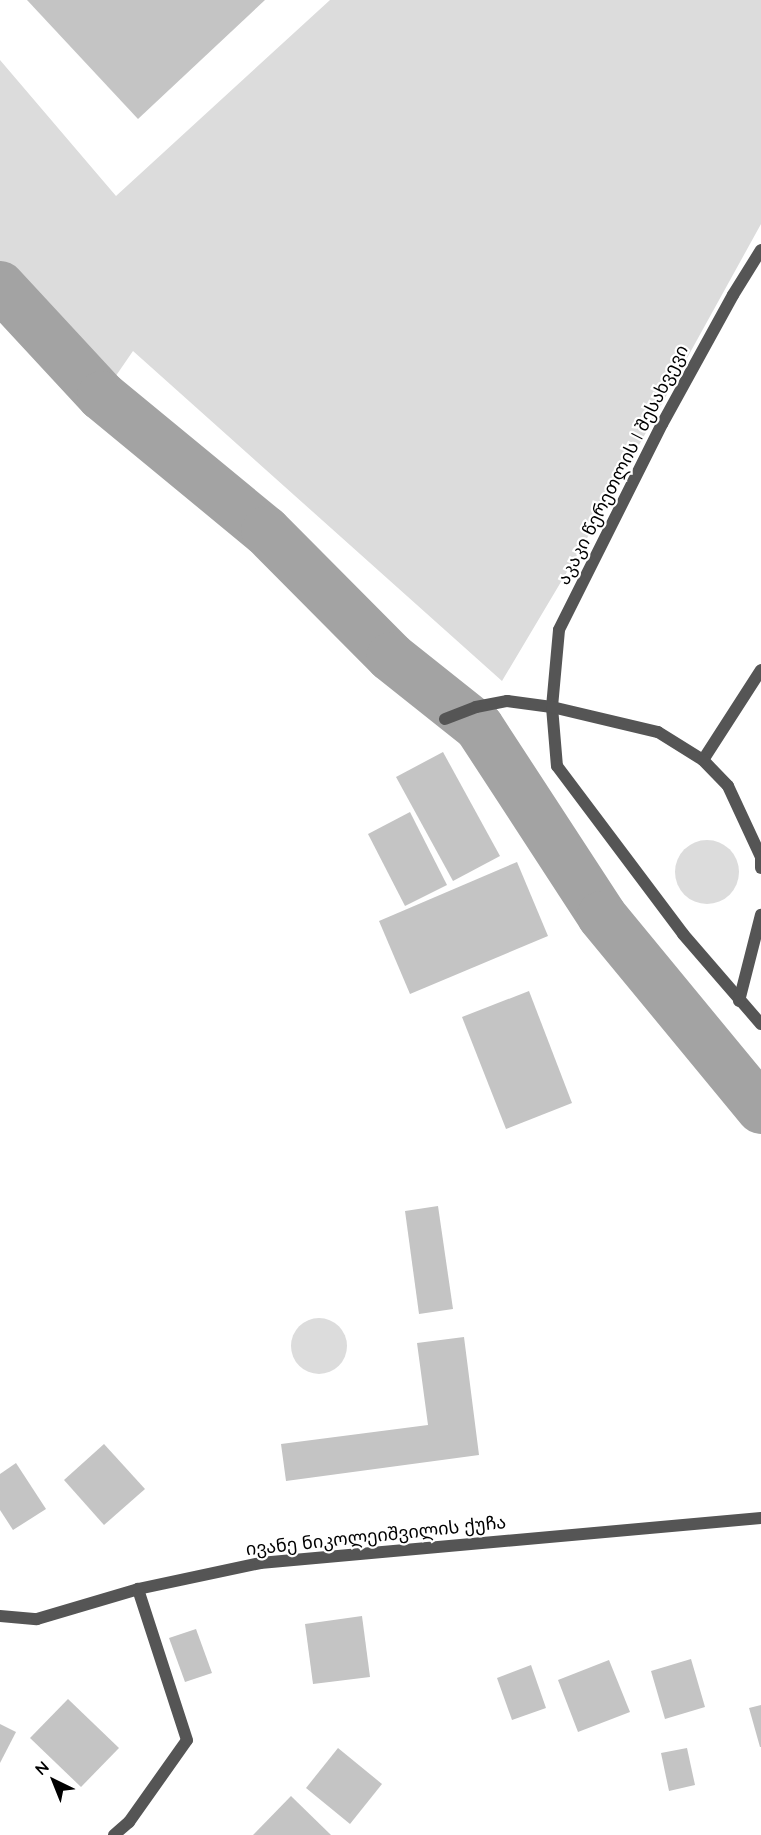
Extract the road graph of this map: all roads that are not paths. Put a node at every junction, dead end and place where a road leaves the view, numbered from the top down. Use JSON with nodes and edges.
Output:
{"nodes":[{"id":1,"x":761,"y":250,"type":"edge"},
{"id":2,"x":761,"y":670,"type":"edge"},
{"id":3,"x":552,"y":707,"type":"junction"},
{"id":4,"x":445,"y":718,"type":"dead end"},
{"id":5,"x":703,"y":760,"type":"junction"},
{"id":6,"x":761,"y":867,"type":"edge"},
{"id":7,"x":761,"y":915,"type":"edge"},
{"id":8,"x":739,"y":1001,"type":"junction"},
{"id":9,"x":761,"y":1024,"type":"edge"},
{"id":10,"x":761,"y":1518,"type":"edge"},
{"id":11,"x":138,"y":1589,"type":"junction"},
{"id":12,"x":0,"y":1616,"type":"edge"},
{"id":13,"x":114,"y":1835,"type":"edge"}],
"edges":[{"from":1,"to":3,"type":"street","name":"აკაკი წერეთლის I შესახვევი"},
{"from":2,"to":5,"type":"street"},
{"from":3,"to":4,"type":"street"},
{"from":3,"to":5,"type":"street"},
{"from":3,"to":8,"type":"street","name":"აკაკი წერეთლის I შესახვევი"},
{"from":5,"to":6,"type":"street"},
{"from":7,"to":8,"type":"street"},
{"from":8,"to":9,"type":"street","name":"აკაკი წერეთლის I შესახვევი"},
{"from":10,"to":11,"type":"street","name":"ივანე ნიკოლეიშვილის ქუჩა"},
{"from":11,"to":12,"type":"street","name":"ივანე ნიკოლეიშვილის ქუჩა"},
{"from":11,"to":13,"type":"street"}]}
